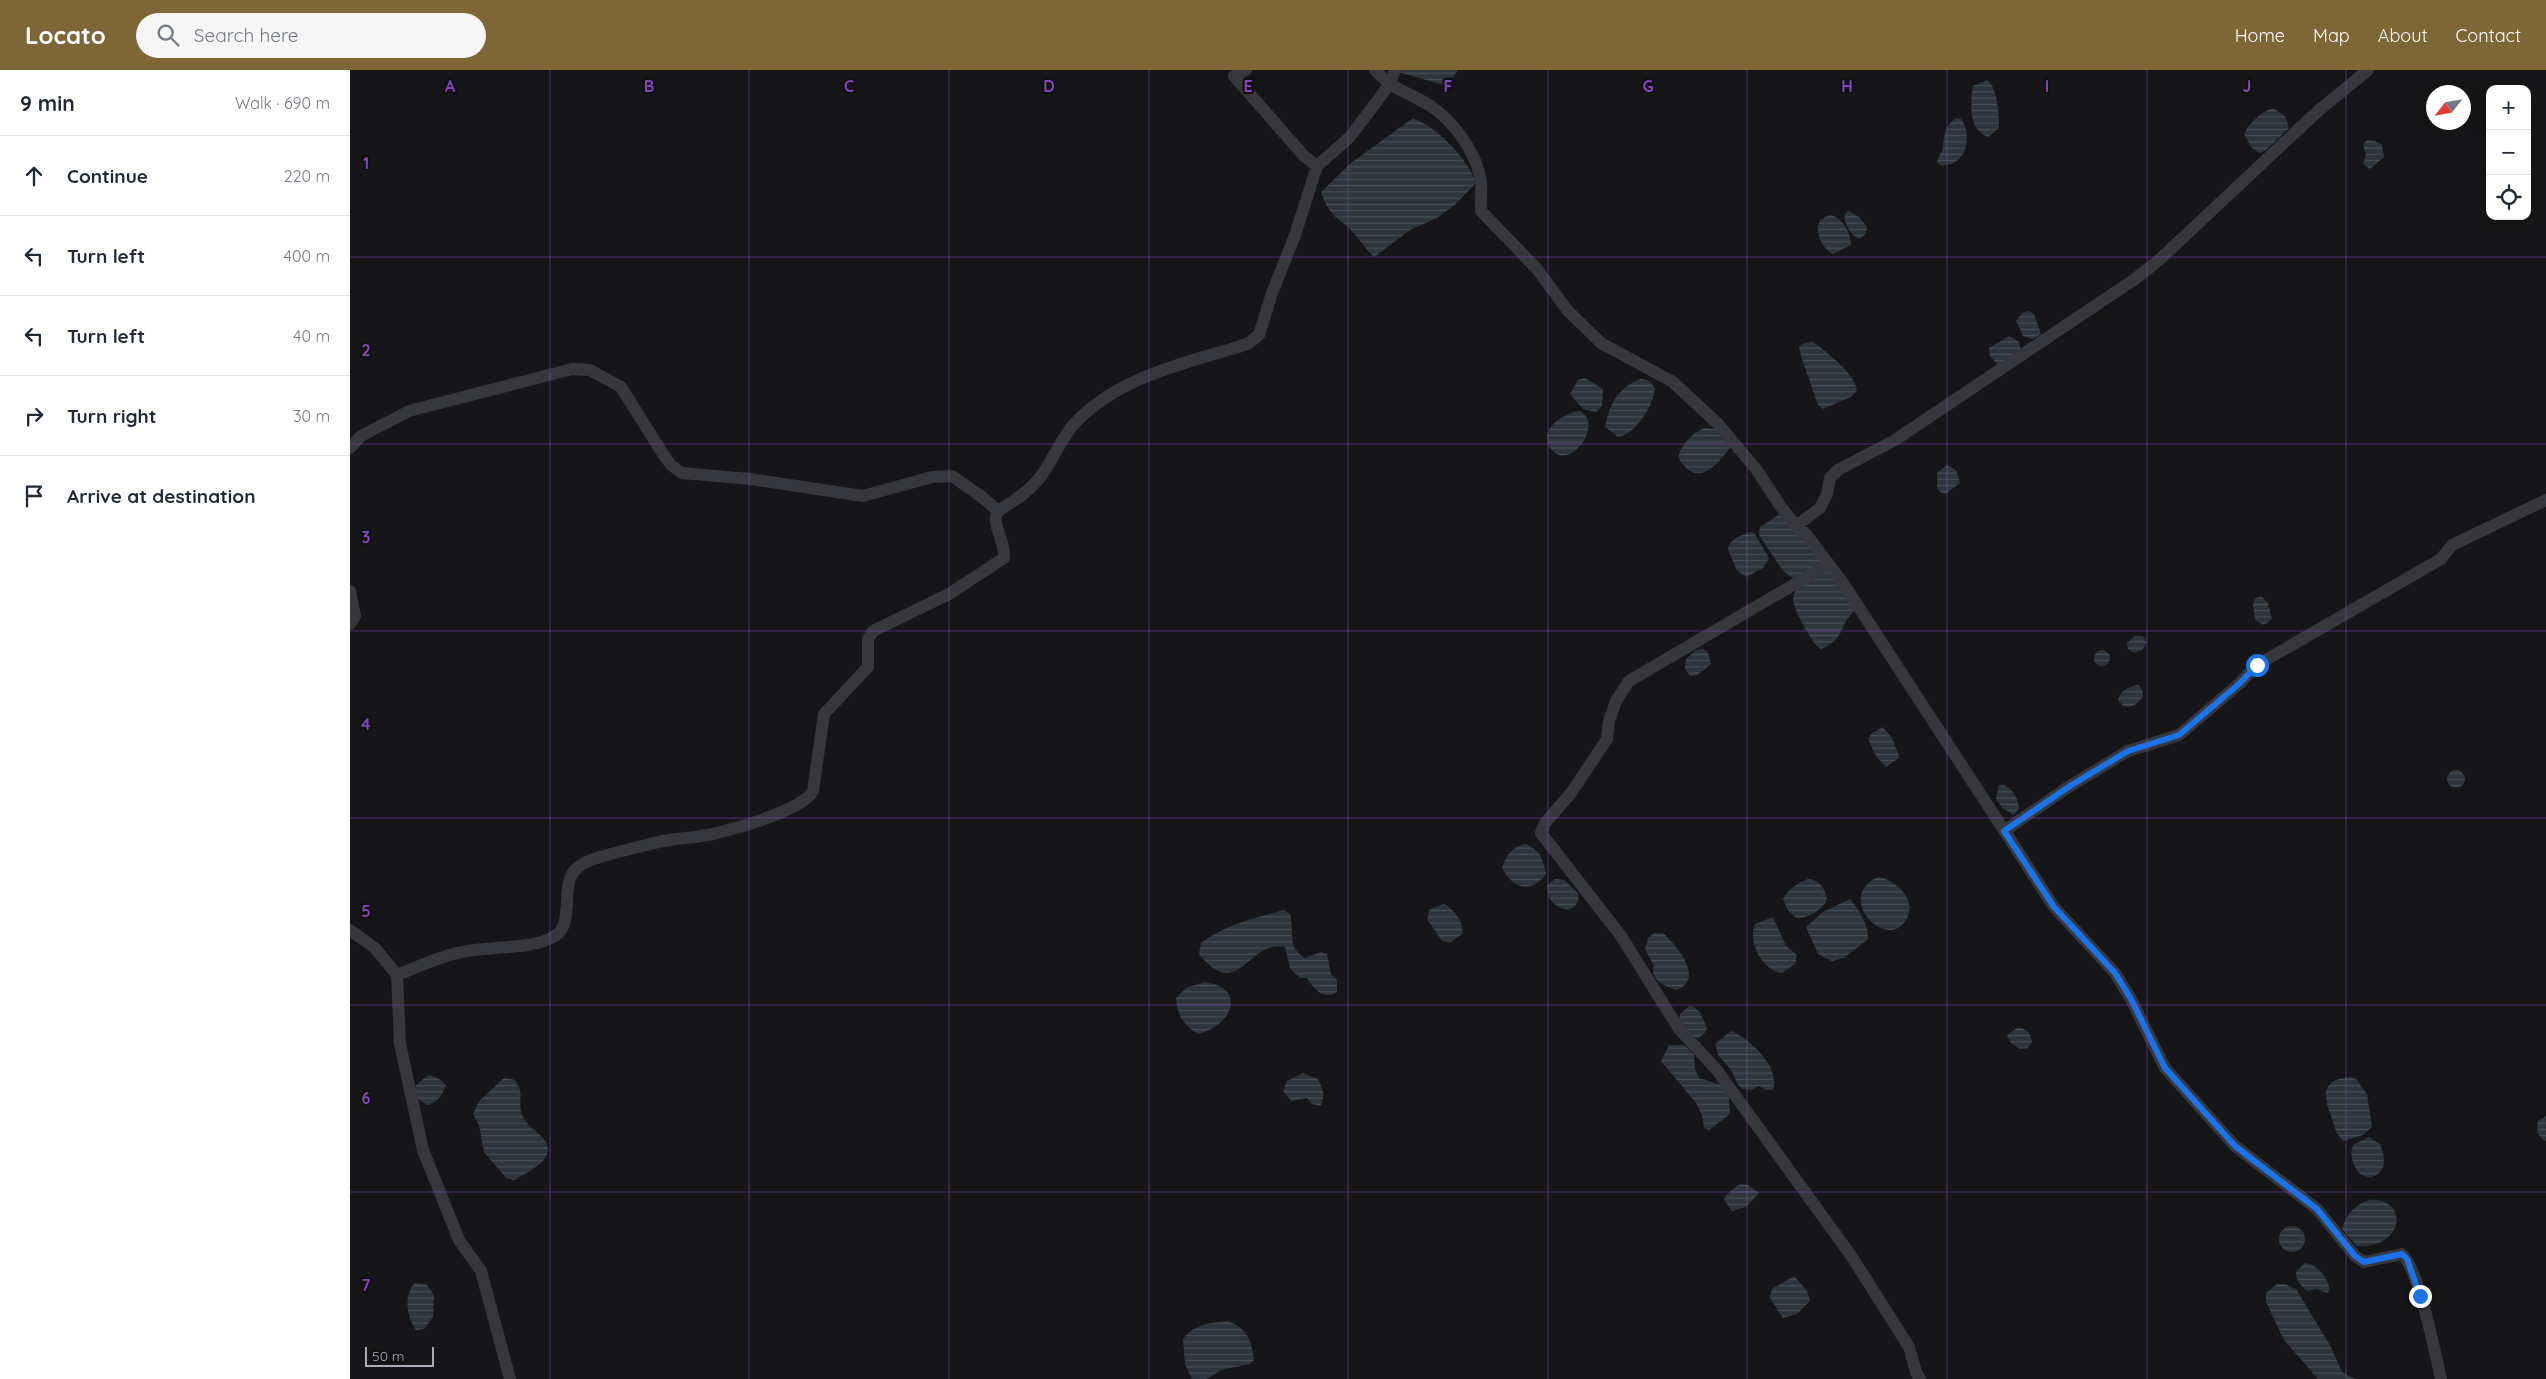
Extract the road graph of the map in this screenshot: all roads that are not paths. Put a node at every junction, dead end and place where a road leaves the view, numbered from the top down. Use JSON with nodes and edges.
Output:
{"nodes":[{"id":1,"x":1246,"y":70,"type":"edge"},
{"id":2,"x":1375,"y":70,"type":"edge"},
{"id":3,"x":1395,"y":70,"type":"edge"},
{"id":4,"x":2368,"y":70,"type":"edge"},
{"id":5,"x":1389,"y":85,"type":"junction"},
{"id":6,"x":1317,"y":166,"type":"junction"},
{"id":7,"x":350,"y":448,"type":"edge"},
{"id":8,"x":2546,"y":500,"type":"edge"},
{"id":9,"x":998,"y":511,"type":"junction"},
{"id":10,"x":1796,"y":526,"type":"junction"},
{"id":11,"x":1829,"y":564,"type":"junction"},
{"id":12,"x":350,"y":591,"type":"edge"},
{"id":13,"x":350,"y":624,"type":"edge"},
{"id":14,"x":2004,"y":831,"type":"junction"},
{"id":15,"x":350,"y":930,"type":"edge"},
{"id":16,"x":398,"y":975,"type":"junction"},
{"id":17,"x":510,"y":1379,"type":"edge"},
{"id":18,"x":1920,"y":1379,"type":"edge"},
{"id":19,"x":2441,"y":1379,"type":"edge"}],
"edges":[{"from":1,"to":6,"type":"street"},
{"from":2,"to":5,"type":"street"},
{"from":3,"to":5,"type":"street"},
{"from":4,"to":10,"type":"street"},
{"from":5,"to":6,"type":"street"},
{"from":5,"to":10,"type":"street"},
{"from":6,"to":9,"type":"street"},
{"from":7,"to":9,"type":"street"},
{"from":8,"to":14,"type":"street"},
{"from":9,"to":16,"type":"street"},
{"from":10,"to":11,"type":"street"},
{"from":11,"to":14,"type":"street"},
{"from":11,"to":18,"type":"street"},
{"from":12,"to":13,"type":"street"},
{"from":14,"to":19,"type":"street"},
{"from":15,"to":16,"type":"street"},
{"from":16,"to":17,"type":"street"}]}
